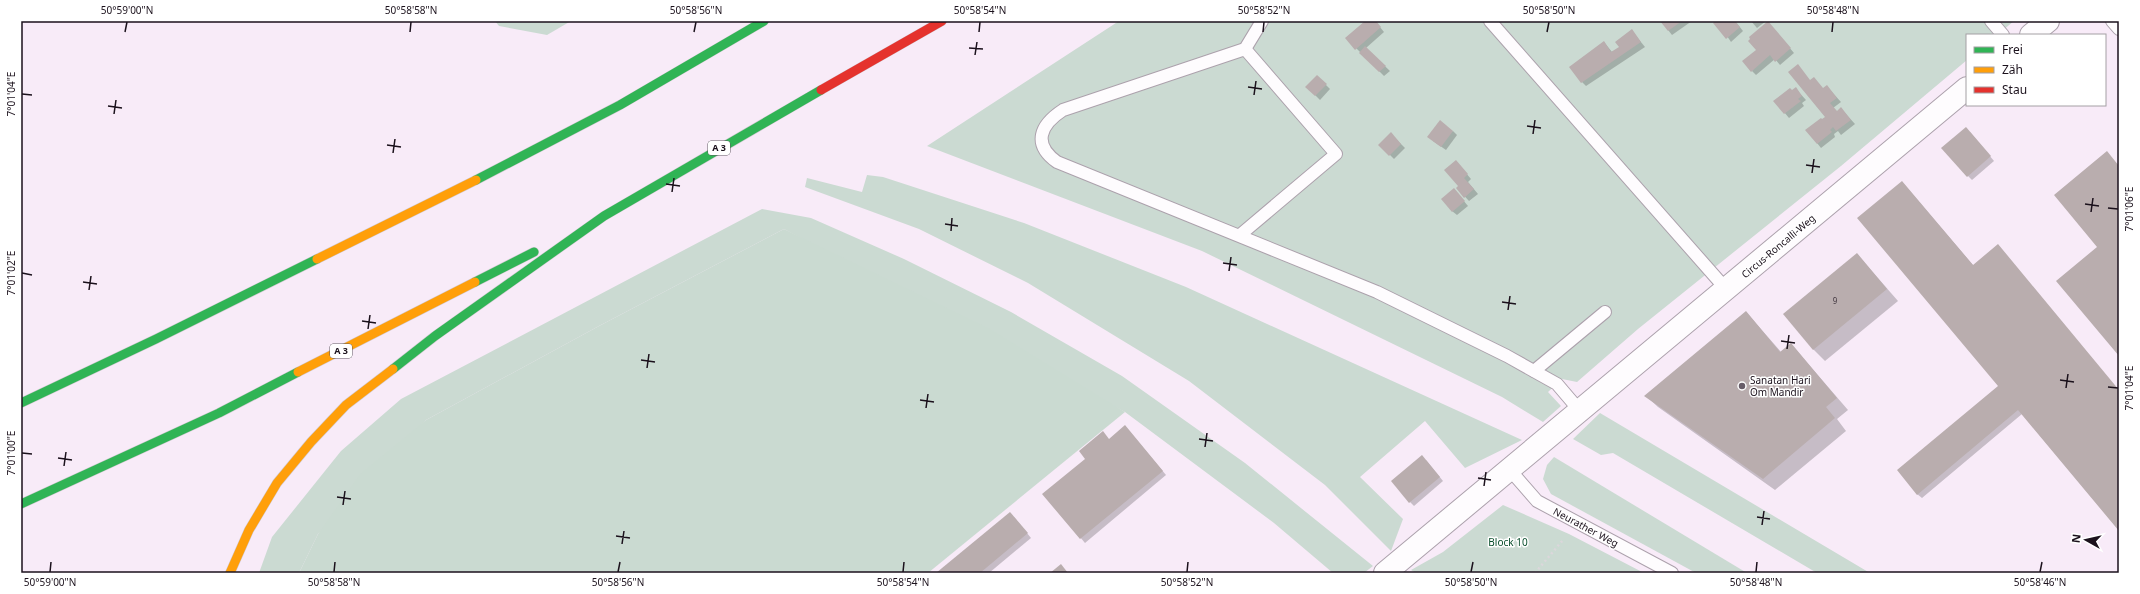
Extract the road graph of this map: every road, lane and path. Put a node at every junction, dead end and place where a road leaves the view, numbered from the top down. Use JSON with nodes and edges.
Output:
{"nodes":[{"id":1,"x":764,"y":21,"type":"edge"},
{"id":2,"x":942,"y":21,"type":"edge"},
{"id":3,"x":1262,"y":21,"type":"edge"},
{"id":4,"x":1490,"y":21,"type":"edge"},
{"id":5,"x":1991,"y":21,"type":"edge"},
{"id":6,"x":2048,"y":21,"type":"edge"},
{"id":7,"x":2112,"y":21,"type":"edge"},
{"id":8,"x":2119,"y":29,"type":"edge"},
{"id":9,"x":2002,"y":34,"type":"edge"},
{"id":10,"x":2032,"y":34,"type":"edge"},
{"id":11,"x":1245,"y":49,"type":"junction"},
{"id":12,"x":1966,"y":89,"type":"edge"},
{"id":13,"x":604,"y":216,"type":"junction"},
{"id":14,"x":1240,"y":235,"type":"junction"},
{"id":15,"x":1726,"y":289,"type":"junction"},
{"id":16,"x":1605,"y":312,"type":"dead end"},
{"id":17,"x":1534,"y":371,"type":"junction"},
{"id":18,"x":21,"y":403,"type":"edge"},
{"id":19,"x":1585,"y":407,"type":"junction"},
{"id":20,"x":1510,"y":470,"type":"junction"},
{"id":21,"x":21,"y":504,"type":"edge"},
{"id":22,"x":1576,"y":522,"type":"junction"},
{"id":23,"x":230,"y":573,"type":"edge"},
{"id":24,"x":1385,"y":573,"type":"edge"},
{"id":25,"x":1535,"y":573,"type":"edge"},
{"id":26,"x":1672,"y":573,"type":"edge"}],
"edges":[{"from":1,"to":18,"type":"highway"},
{"from":2,"to":13,"type":"highway","number":"A 3"},
{"from":3,"to":11,"type":"lane"},
{"from":4,"to":15,"type":"lane"},
{"from":5,"to":9,"type":"lane"},
{"from":6,"to":10,"type":"street"},
{"from":7,"to":8,"type":"lane"},
{"from":11,"to":14,"type":"lane"},
{"from":11,"to":14,"type":"lane"},
{"from":12,"to":15,"type":"street","name":"Circus-Roncalli-Weg"},
{"from":13,"to":21,"type":"highway","number":"A 3"},
{"from":13,"to":23,"type":"highway"},
{"from":14,"to":17,"type":"lane"},
{"from":15,"to":19,"type":"street","name":"Circus-Roncalli-Weg"},
{"from":16,"to":17,"type":"lane"},
{"from":17,"to":19,"type":"lane"},
{"from":19,"to":20,"type":"street"},
{"from":20,"to":22,"type":"lane","name":"Neurather Weg"},
{"from":20,"to":24,"type":"street"},
{"from":22,"to":25,"type":"path"},
{"from":22,"to":26,"type":"lane","name":"Neurather Weg"}]}
